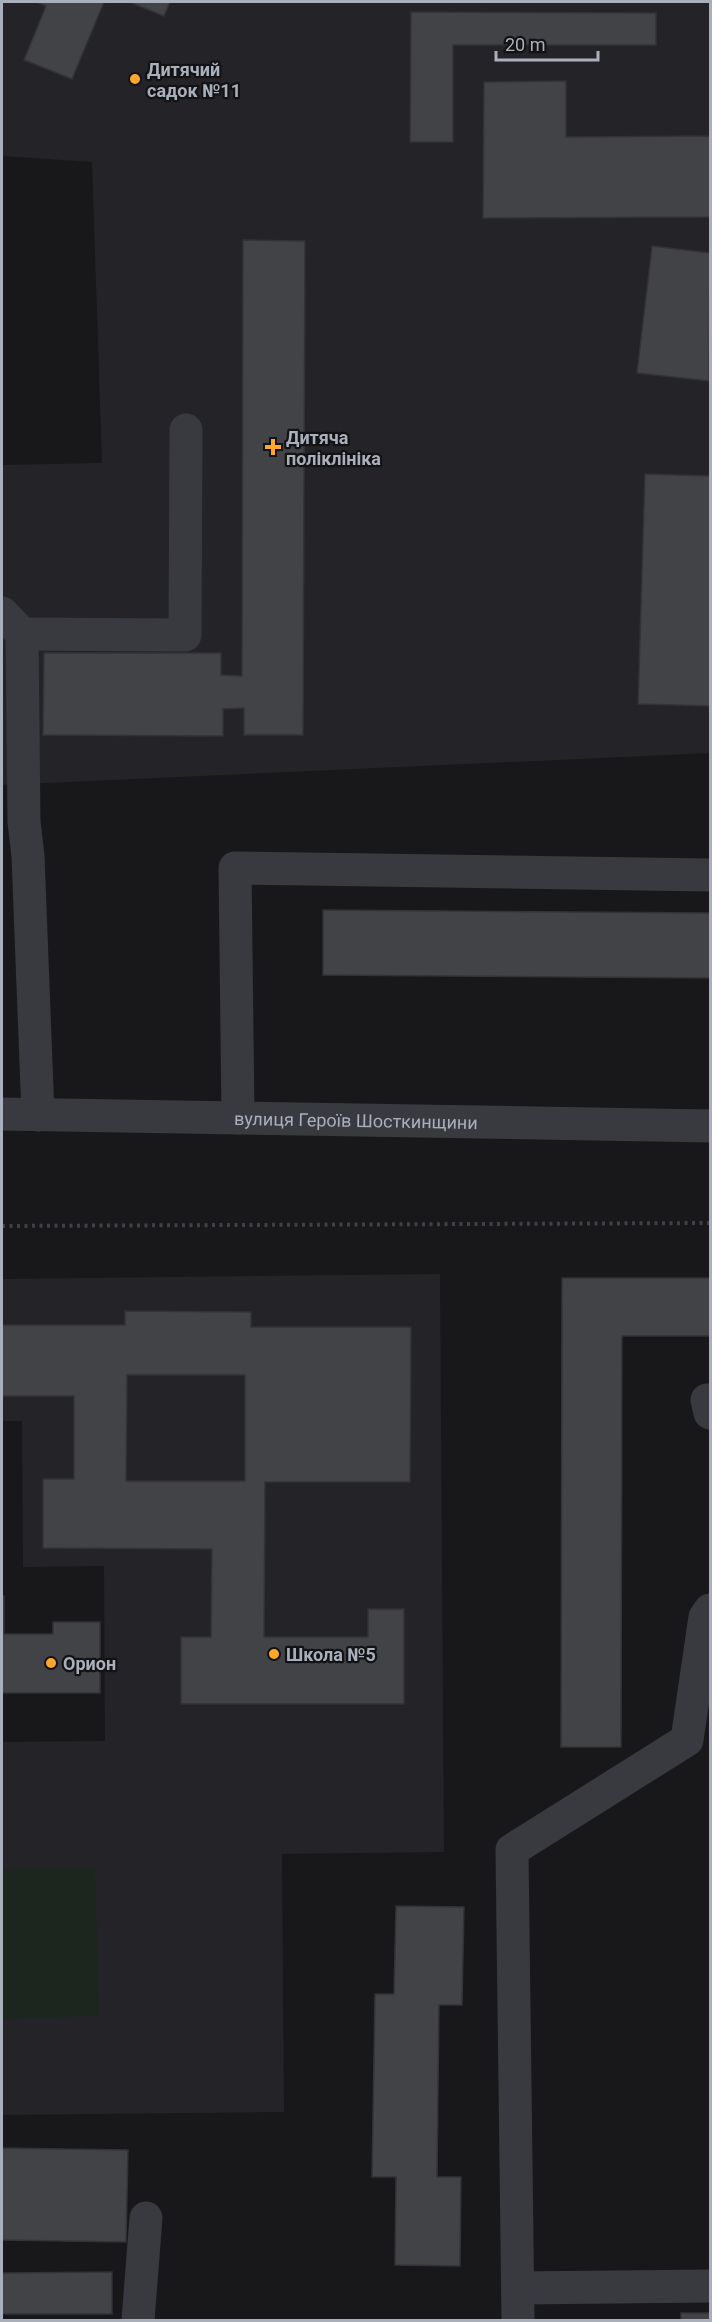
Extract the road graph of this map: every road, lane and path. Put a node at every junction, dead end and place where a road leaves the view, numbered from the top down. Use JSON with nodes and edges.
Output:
{"nodes":[{"id":1,"x":186,"y":430,"type":"dead end"},
{"id":2,"x":12,"y":624,"type":"edge"},
{"id":3,"x":15,"y":856,"type":"edge"},
{"id":4,"x":711,"y":875,"type":"edge"},
{"id":5,"x":2,"y":1114,"type":"edge"},
{"id":6,"x":38,"y":1114,"type":"junction"},
{"id":7,"x":238,"y":1118,"type":"junction"},
{"id":8,"x":711,"y":1126,"type":"edge"},
{"id":9,"x":711,"y":1223,"type":"edge"},
{"id":10,"x":2,"y":1226,"type":"edge"},
{"id":11,"x":711,"y":1400,"type":"edge"},
{"id":12,"x":711,"y":1413,"type":"edge"},
{"id":13,"x":711,"y":1610,"type":"edge"},
{"id":14,"x":146,"y":2218,"type":"dead end"},
{"id":15,"x":711,"y":2286,"type":"edge"},
{"id":16,"x":518,"y":2288,"type":"junction"},
{"id":17,"x":138,"y":2320,"type":"edge"},
{"id":18,"x":518,"y":2320,"type":"edge"}],
"edges":[{"from":1,"to":2,"type":"street"},
{"from":2,"to":3,"type":"street"},
{"from":3,"to":6,"type":"street"},
{"from":4,"to":7,"type":"street"},
{"from":5,"to":6,"type":"street","name":"вулиця Героїв Шосткинщини"},
{"from":6,"to":7,"type":"street","name":"вулиця Героїв Шосткинщини"},
{"from":7,"to":8,"type":"street","name":"вулиця Героїв Шосткинщини"},
{"from":9,"to":10,"type":"path"},
{"from":11,"to":12,"type":"street"},
{"from":13,"to":16,"type":"street"},
{"from":14,"to":17,"type":"street"},
{"from":15,"to":16,"type":"street"},
{"from":16,"to":18,"type":"street"}]}
